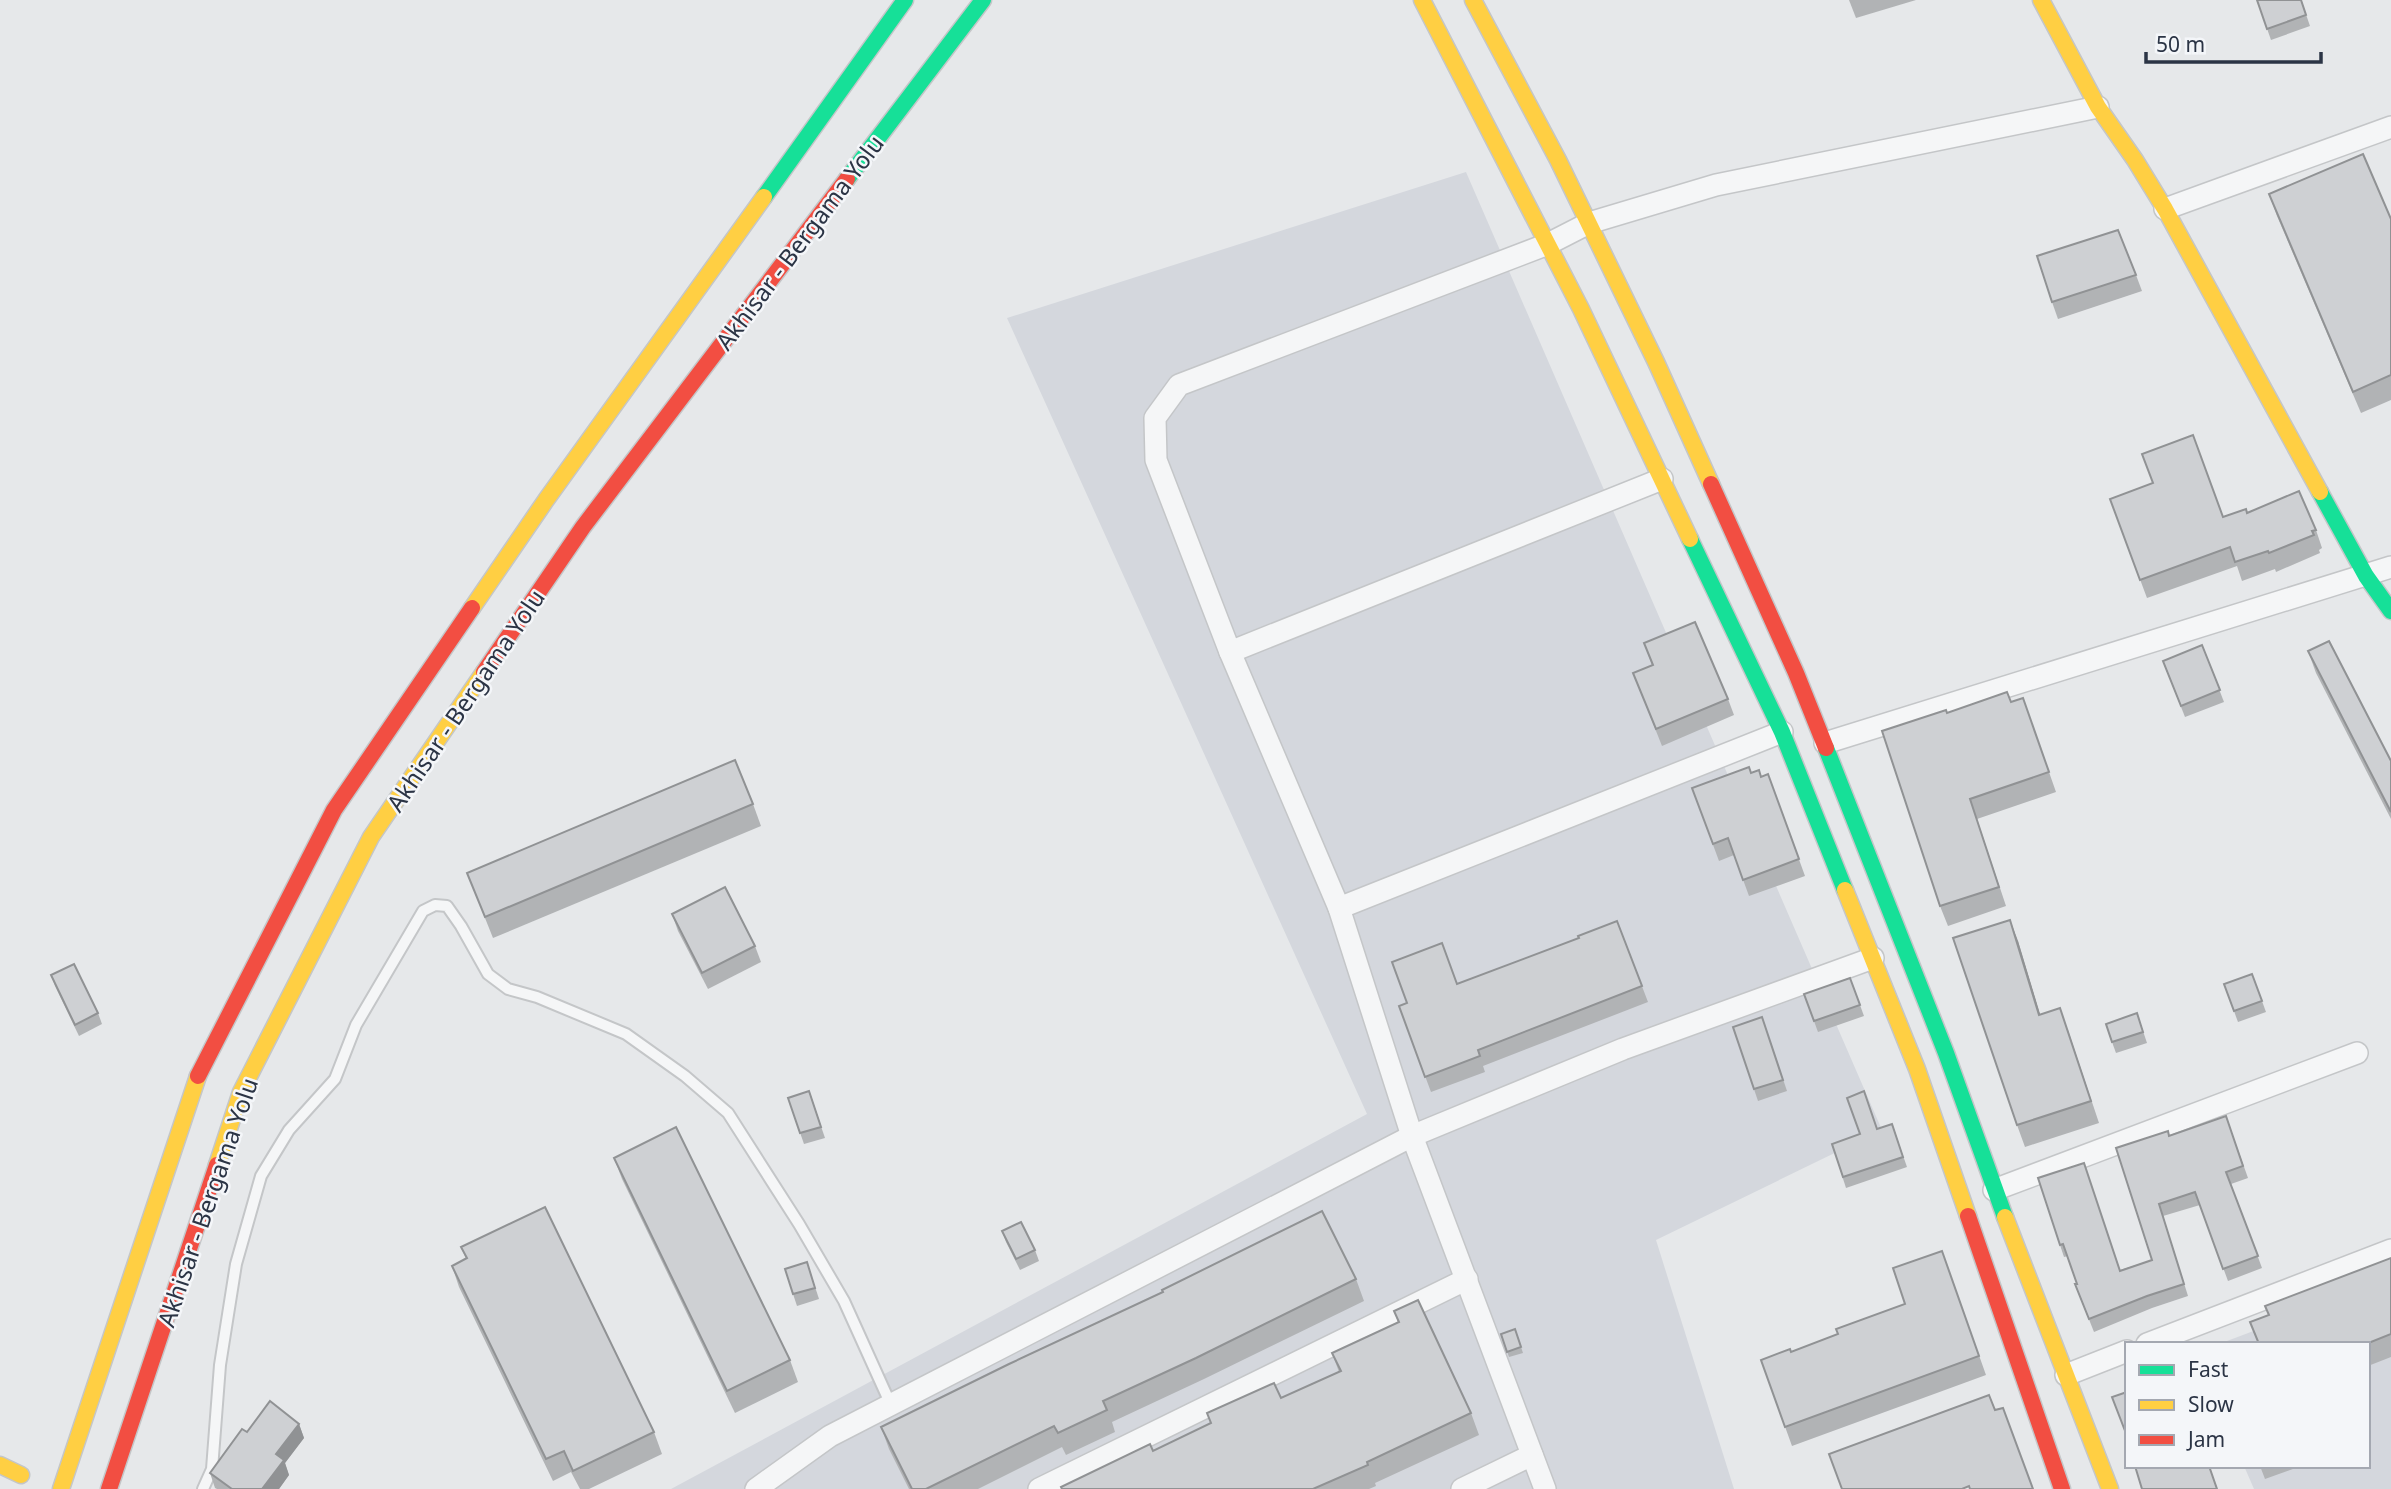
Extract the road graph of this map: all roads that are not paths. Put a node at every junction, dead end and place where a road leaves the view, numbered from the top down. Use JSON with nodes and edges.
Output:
{"nodes":[{"id":1,"x":905,"y":0,"type":"edge"},
{"id":2,"x":983,"y":0,"type":"edge"},
{"id":3,"x":1422,"y":0,"type":"edge"},
{"id":4,"x":1473,"y":0,"type":"edge"},
{"id":5,"x":2041,"y":0,"type":"edge"},
{"id":6,"x":2098,"y":107,"type":"junction"},
{"id":7,"x":2391,"y":127,"type":"edge"},
{"id":8,"x":2165,"y":209,"type":"junction"},
{"id":9,"x":1589,"y":223,"type":"junction"},
{"id":10,"x":1548,"y":244,"type":"junction"},
{"id":11,"x":1662,"y":479,"type":"junction"},
{"id":12,"x":2391,"y":567,"type":"edge"},
{"id":13,"x":2366,"y":576,"type":"junction"},
{"id":14,"x":2391,"y":611,"type":"edge"},
{"id":15,"x":1230,"y":652,"type":"junction"},
{"id":16,"x":1782,"y":732,"type":"junction"},
{"id":17,"x":1825,"y":743,"type":"junction"},
{"id":18,"x":1339,"y":908,"type":"junction"},
{"id":19,"x":1873,"y":958,"type":"junction"},
{"id":20,"x":2357,"y":1053,"type":"dead end"},
{"id":21,"x":1412,"y":1136,"type":"junction"},
{"id":22,"x":1994,"y":1190,"type":"junction"},
{"id":23,"x":2391,"y":1250,"type":"edge"},
{"id":24,"x":1467,"y":1279,"type":"junction"},
{"id":25,"x":2152,"y":1342,"type":"edge"},
{"id":26,"x":2125,"y":1353,"type":"edge"},
{"id":27,"x":2066,"y":1375,"type":"junction"},
{"id":28,"x":891,"y":1405,"type":"junction"},
{"id":29,"x":1532,"y":1455,"type":"junction"},
{"id":30,"x":0,"y":1465,"type":"edge"},
{"id":31,"x":21,"y":1475,"type":"dead end"},
{"id":32,"x":777,"y":1482,"type":"edge"},
{"id":33,"x":61,"y":1489,"type":"edge"},
{"id":34,"x":109,"y":1489,"type":"edge"},
{"id":35,"x":203,"y":1489,"type":"edge"},
{"id":36,"x":756,"y":1489,"type":"edge"},
{"id":37,"x":1038,"y":1489,"type":"edge"},
{"id":38,"x":1462,"y":1489,"type":"edge"},
{"id":39,"x":1545,"y":1489,"type":"edge"},
{"id":40,"x":2062,"y":1489,"type":"edge"},
{"id":41,"x":2110,"y":1489,"type":"edge"}],
"edges":[{"from":1,"to":33,"type":"main road","name":"Akhisar - Bergama Yolu"},
{"from":2,"to":34,"type":"main road","name":"Akhisar - Bergama Yolu"},
{"from":3,"to":10,"type":"main road"},
{"from":4,"to":9,"type":"main road"},
{"from":5,"to":6,"type":"main road"},
{"from":6,"to":8,"type":"main road"},
{"from":6,"to":9,"type":"street"},
{"from":7,"to":8,"type":"street"},
{"from":8,"to":13,"type":"main road"},
{"from":9,"to":10,"type":"street"},
{"from":9,"to":17,"type":"main road"},
{"from":10,"to":11,"type":"main road"},
{"from":10,"to":15,"type":"street"},
{"from":11,"to":15,"type":"street"},
{"from":11,"to":16,"type":"main road"},
{"from":12,"to":13,"type":"street"},
{"from":13,"to":14,"type":"main road"},
{"from":13,"to":17,"type":"street"},
{"from":15,"to":18,"type":"street"},
{"from":16,"to":18,"type":"street"},
{"from":16,"to":19,"type":"main road"},
{"from":17,"to":22,"type":"main road"},
{"from":18,"to":21,"type":"street"},
{"from":19,"to":21,"type":"street"},
{"from":19,"to":40,"type":"main road"},
{"from":20,"to":22,"type":"street"},
{"from":21,"to":24,"type":"street"},
{"from":21,"to":28,"type":"street"},
{"from":22,"to":27,"type":"main road"},
{"from":23,"to":25,"type":"street"},
{"from":24,"to":29,"type":"street"},
{"from":24,"to":37,"type":"street"},
{"from":26,"to":27,"type":"street"},
{"from":27,"to":41,"type":"main road"},
{"from":28,"to":32,"type":"street"},
{"from":28,"to":35,"type":"lane"},
{"from":29,"to":38,"type":"street"},
{"from":29,"to":39,"type":"street"},
{"from":30,"to":31,"type":"main road"},
{"from":32,"to":36,"type":"street"}]}
